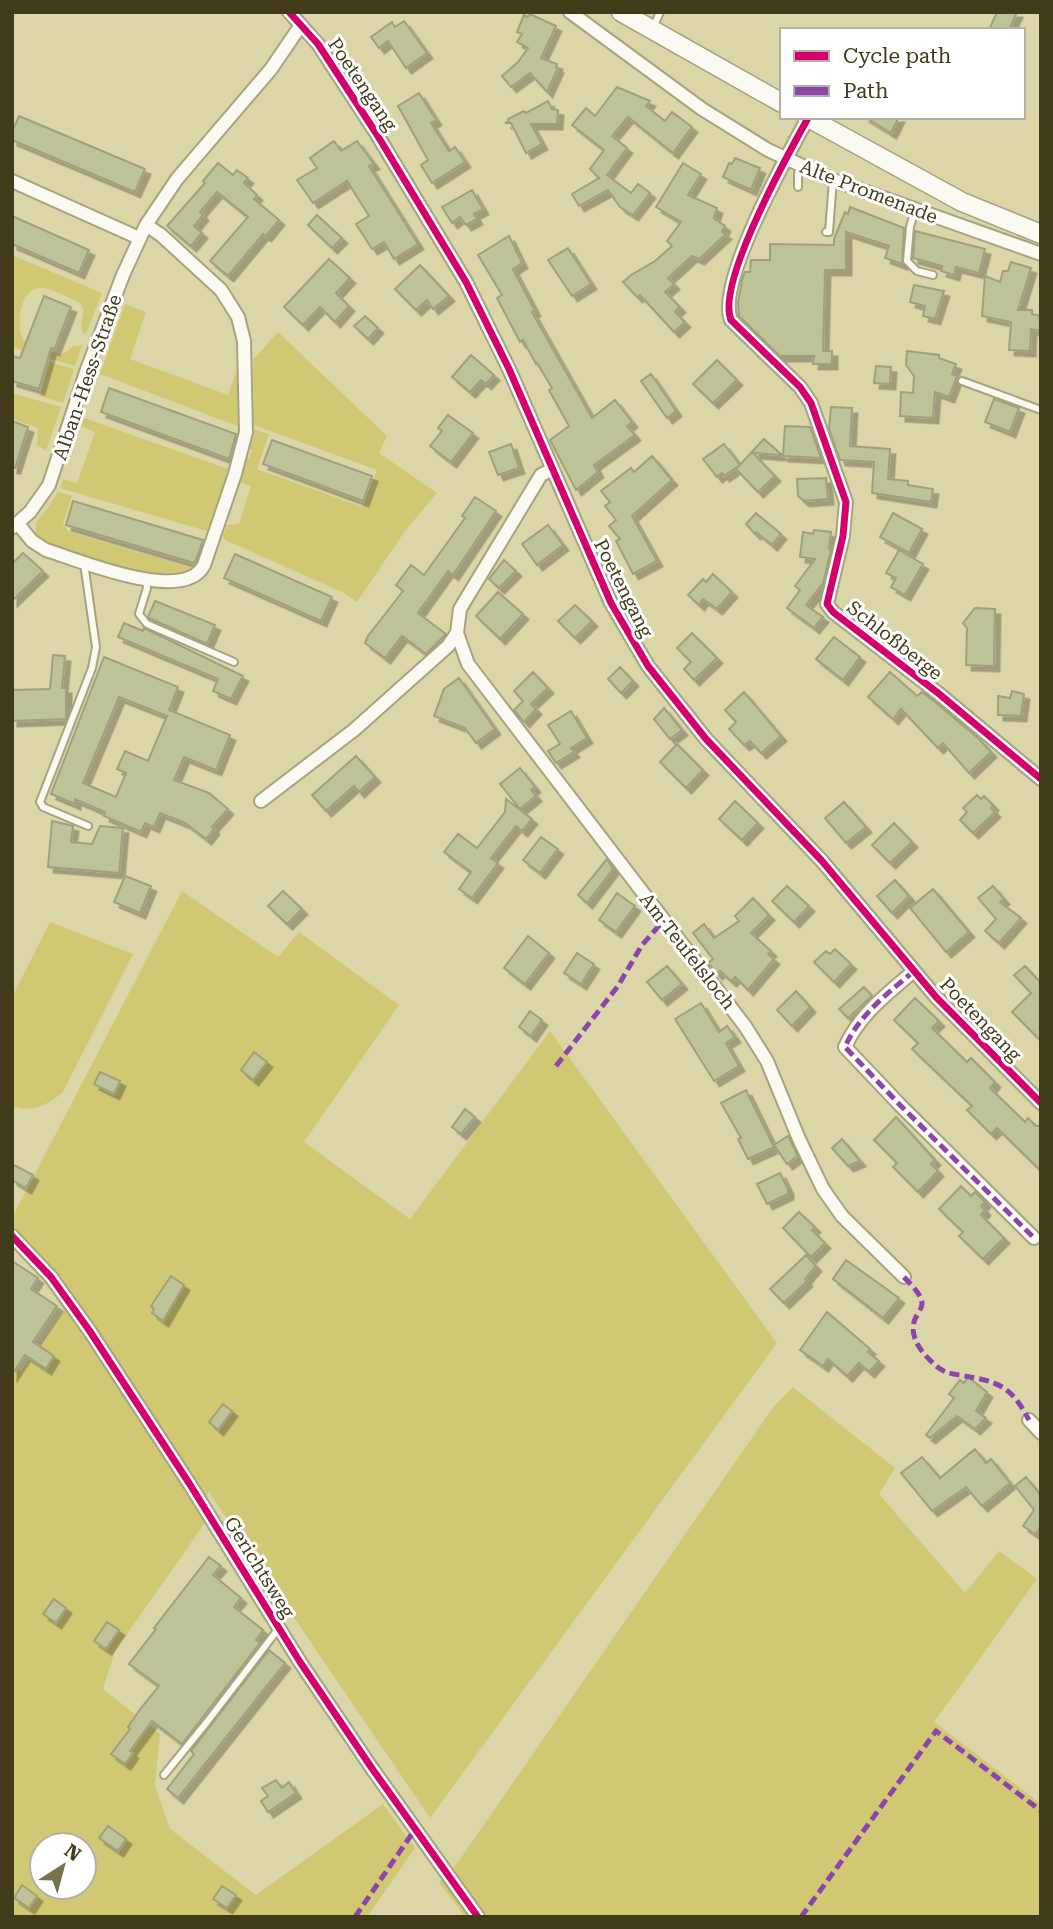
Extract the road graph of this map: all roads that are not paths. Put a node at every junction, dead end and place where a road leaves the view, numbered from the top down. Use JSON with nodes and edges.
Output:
{"nodes":[{"id":1,"x":289,"y":12,"type":"edge"},
{"id":2,"x":570,"y":12,"type":"edge"},
{"id":3,"x":621,"y":12,"type":"edge"},
{"id":4,"x":660,"y":12,"type":"edge"},
{"id":5,"x":302,"y":25,"type":"junction"},
{"id":6,"x":652,"y":30,"type":"junction"},
{"id":7,"x":780,"y":102,"type":"edge"},
{"id":8,"x":807,"y":119,"type":"edge"},
{"id":9,"x":812,"y":119,"type":"edge"},
{"id":10,"x":785,"y":158,"type":"junction"},
{"id":11,"x":802,"y":166,"type":"junction"},
{"id":12,"x":833,"y":180,"type":"junction"},
{"id":13,"x":12,"y":181,"type":"edge"},
{"id":14,"x":798,"y":187,"type":"dead end"},
{"id":15,"x":915,"y":209,"type":"junction"},
{"id":16,"x":146,"y":225,"type":"junction"},
{"id":17,"x":826,"y":232,"type":"dead end"},
{"id":18,"x":1041,"y":234,"type":"edge"},
{"id":19,"x":139,"y":238,"type":"junction"},
{"id":20,"x":1041,"y":254,"type":"edge"},
{"id":21,"x":933,"y":275,"type":"dead end"},
{"id":22,"x":962,"y":381,"type":"dead end"},
{"id":23,"x":1041,"y":410,"type":"edge"},
{"id":24,"x":551,"y":470,"type":"junction"},
{"id":25,"x":15,"y":525,"type":"edge"},
{"id":26,"x":84,"y":561,"type":"junction"},
{"id":27,"x":146,"y":580,"type":"junction"},
{"id":28,"x":457,"y":633,"type":"junction"},
{"id":29,"x":234,"y":662,"type":"dead end"},
{"id":30,"x":1041,"y":779,"type":"edge"},
{"id":31,"x":261,"y":801,"type":"dead end"},
{"id":32,"x":88,"y":826,"type":"dead end"},
{"id":33,"x":914,"y":971,"type":"junction"},
{"id":34,"x":1041,"y":1103,"type":"edge"},
{"id":35,"x":12,"y":1236,"type":"edge"},
{"id":36,"x":1034,"y":1238,"type":"dead end"},
{"id":37,"x":904,"y":1277,"type":"dead end"},
{"id":38,"x":1029,"y":1420,"type":"dead end"},
{"id":39,"x":1041,"y":1433,"type":"edge"},
{"id":40,"x":279,"y":1628,"type":"junction"},
{"id":41,"x":164,"y":1775,"type":"dead end"},
{"id":42,"x":478,"y":1917,"type":"edge"}],
"edges":[{"from":1,"to":5,"type":"street","name":"Poetengang"},
{"from":2,"to":10,"type":"street","name":"Alte Promenade"},
{"from":3,"to":6,"type":"main road"},
{"from":4,"to":6,"type":"lane"},
{"from":5,"to":16,"type":"street","name":"Alban-Hess-Straße"},
{"from":5,"to":24,"type":"street","name":"Poetengang"},
{"from":6,"to":7,"type":"main road"},
{"from":8,"to":10,"type":"street","name":"Schloßberge"},
{"from":9,"to":18,"type":"main road","name":"Alte Promenade"},
{"from":10,"to":11,"type":"street","name":"Alte Promenade"},
{"from":10,"to":30,"type":"street","name":"Schloßberge"},
{"from":11,"to":12,"type":"street","name":"Alte Promenade"},
{"from":11,"to":14,"type":"lane"},
{"from":12,"to":15,"type":"street","name":"Alte Promenade"},
{"from":12,"to":17,"type":"lane"},
{"from":13,"to":19,"type":"street"},
{"from":15,"to":20,"type":"street","name":"Alte Promenade"},
{"from":15,"to":21,"type":"lane"},
{"from":16,"to":19,"type":"street","name":"Alban-Hess-Straße"},
{"from":16,"to":27,"type":"street","name":"Alban-Hess-Straße"},
{"from":19,"to":25,"type":"street","name":"Alban-Hess-Straße"},
{"from":22,"to":23,"type":"lane"},
{"from":24,"to":28,"type":"street"},
{"from":24,"to":33,"type":"street","name":"Poetengang"},
{"from":25,"to":26,"type":"street","name":"Alban-Hess-Straße"},
{"from":26,"to":27,"type":"street","name":"Alban-Hess-Straße"},
{"from":26,"to":32,"type":"lane"},
{"from":27,"to":29,"type":"lane"},
{"from":28,"to":31,"type":"street"},
{"from":28,"to":37,"type":"street","name":"Am Teufelsloch"},
{"from":33,"to":34,"type":"street","name":"Poetengang"},
{"from":33,"to":36,"type":"street","name":"Poetengang"},
{"from":35,"to":40,"type":"street","name":"Gerichtsweg"},
{"from":38,"to":39,"type":"street"},
{"from":40,"to":41,"type":"lane"},
{"from":40,"to":42,"type":"street","name":"Gerichtsweg"}]}
